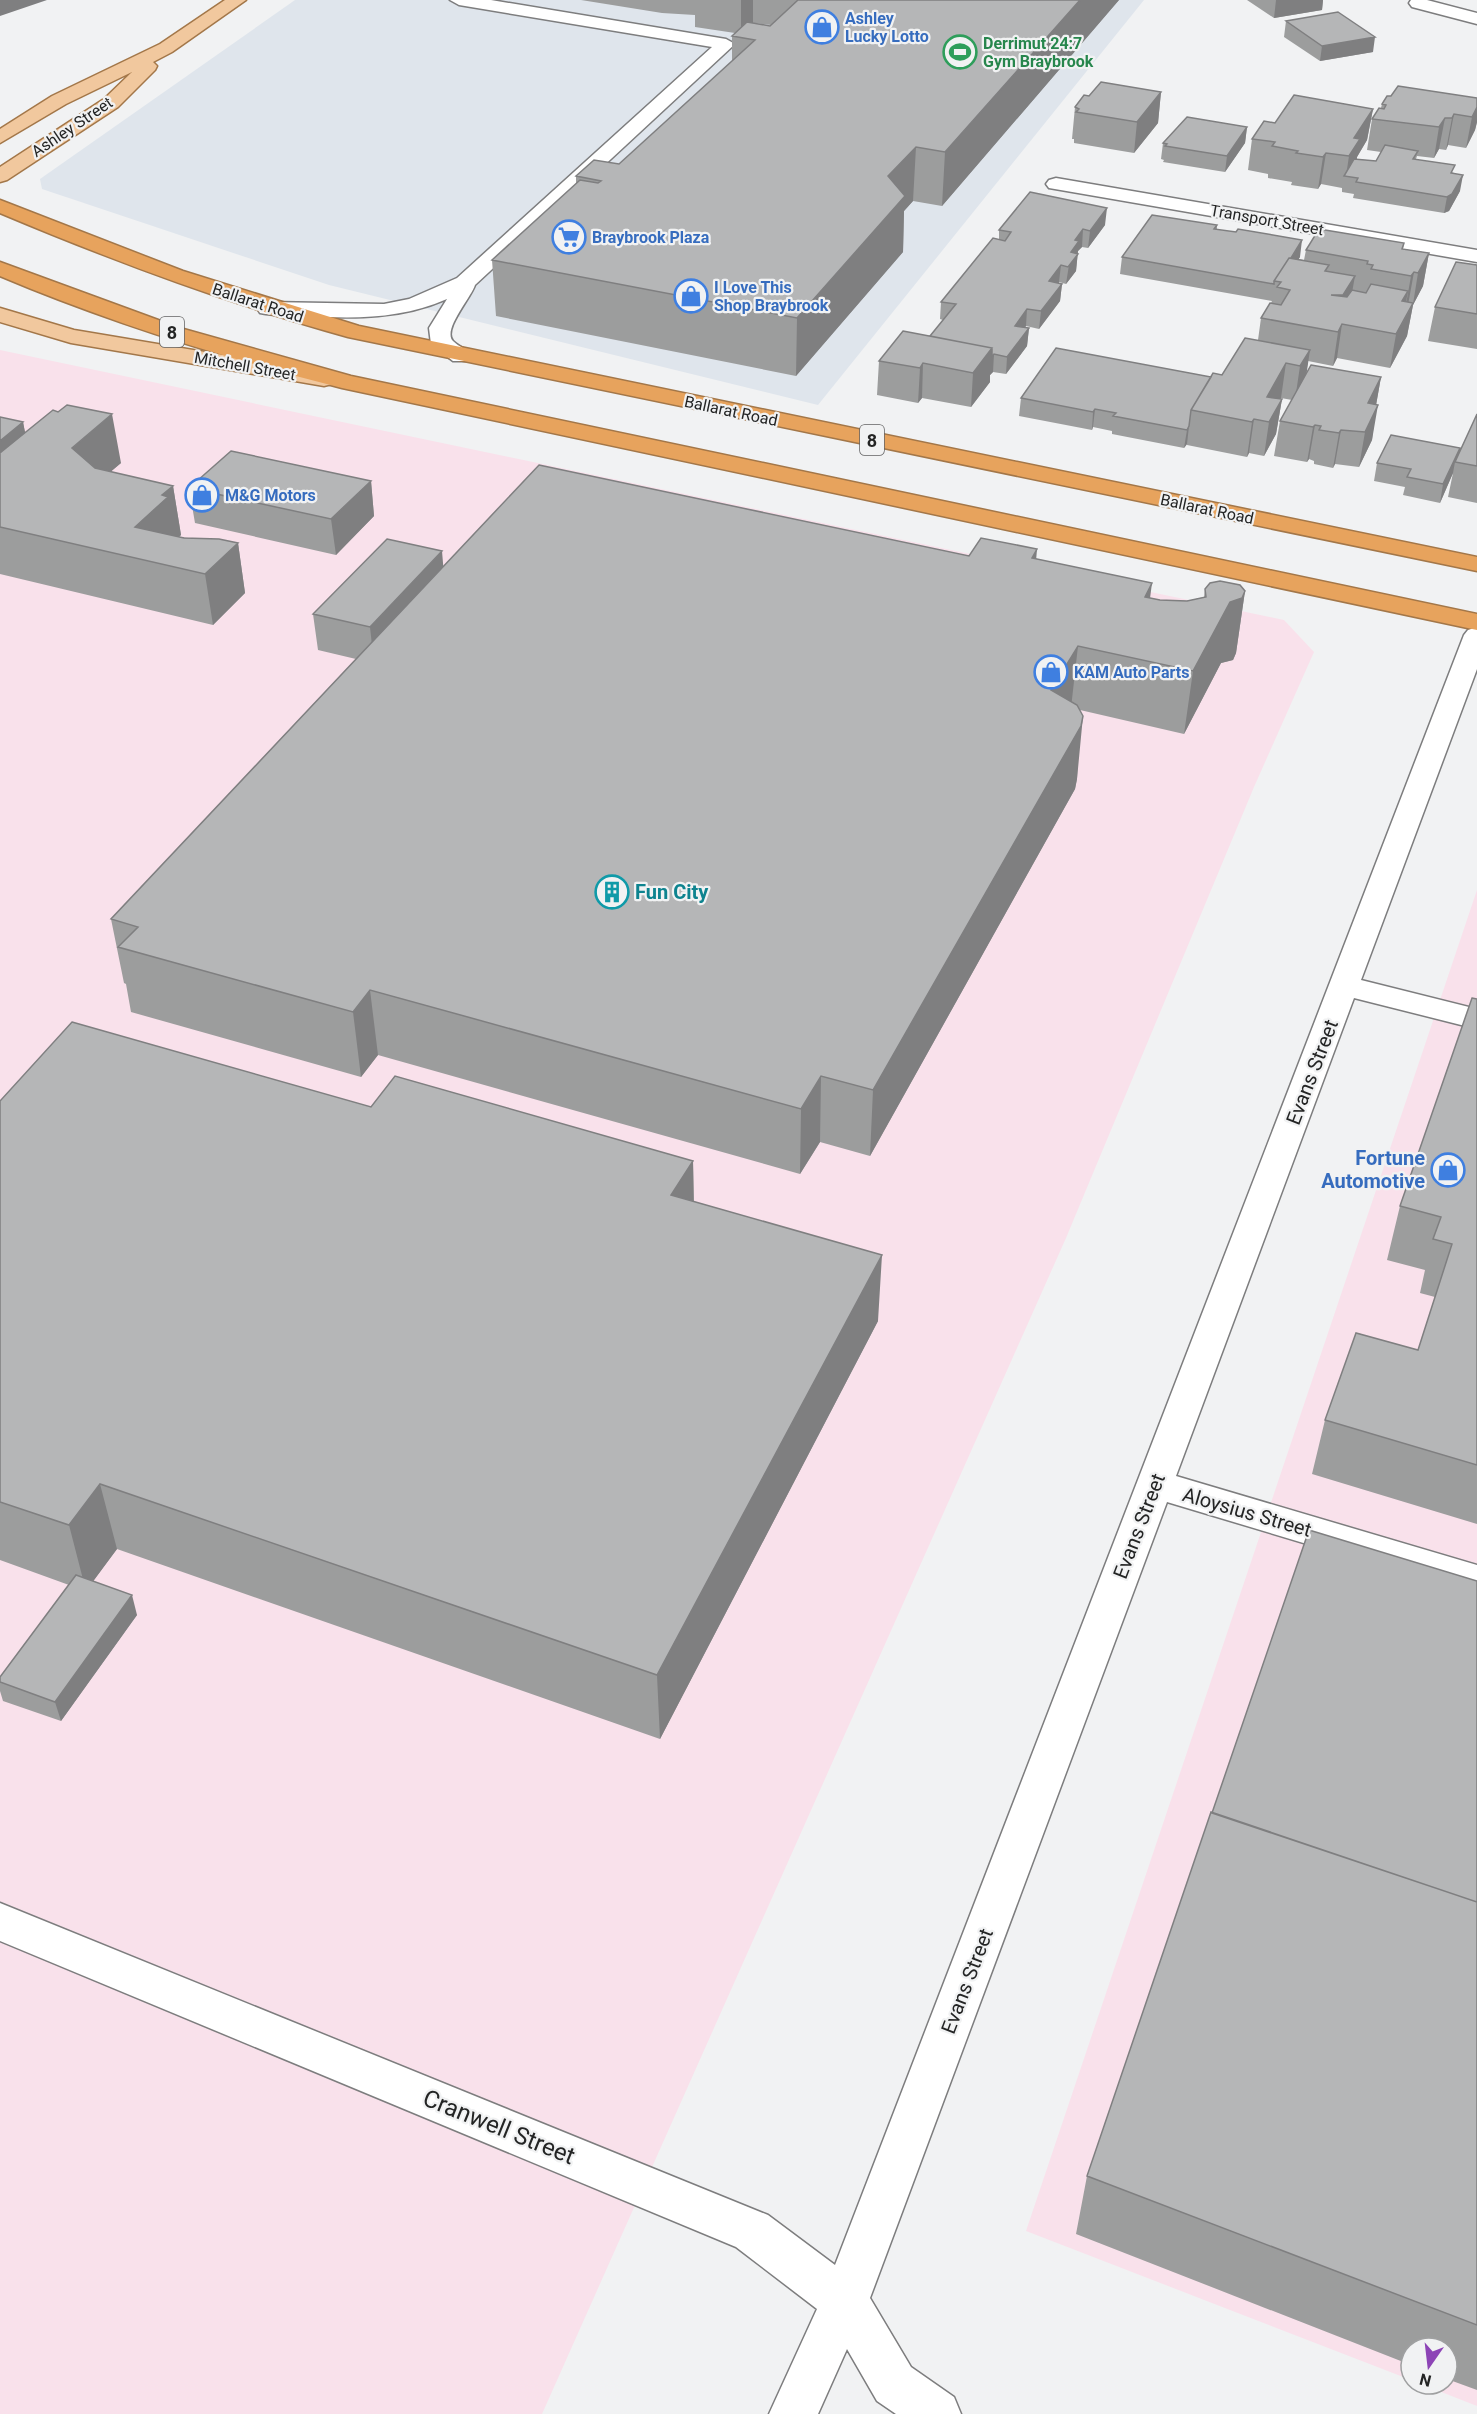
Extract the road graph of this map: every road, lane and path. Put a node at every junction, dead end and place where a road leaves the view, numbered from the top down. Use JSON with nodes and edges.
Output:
{"nodes":[{"id":1,"x":237,"y":0,"type":"edge"},
{"id":2,"x":459,"y":0,"type":"edge"},
{"id":3,"x":1418,"y":3,"type":"dead end"},
{"id":4,"x":1477,"y":20,"type":"edge"},
{"id":5,"x":166,"y":48,"type":"junction"},
{"id":6,"x":0,"y":137,"type":"edge"},
{"id":7,"x":0,"y":176,"type":"edge"},
{"id":8,"x":1056,"y":184,"type":"dead end"},
{"id":9,"x":0,"y":206,"type":"edge"},
{"id":10,"x":1477,"y":255,"type":"edge"},
{"id":11,"x":0,"y":267,"type":"edge"},
{"id":12,"x":465,"y":283,"type":"junction"},
{"id":13,"x":268,"y":308,"type":"junction"},
{"id":14,"x":0,"y":315,"type":"edge"},
{"id":15,"x":461,"y":356,"type":"junction"},
{"id":16,"x":350,"y":383,"type":"junction"},
{"id":17,"x":1477,"y":564,"type":"edge"},
{"id":18,"x":1477,"y":622,"type":"edge"},
{"id":19,"x":1477,"y":635,"type":"edge"},
{"id":20,"x":1345,"y":986,"type":"junction"},
{"id":21,"x":1477,"y":1019,"type":"edge"},
{"id":22,"x":1155,"y":1484,"type":"junction"},
{"id":23,"x":1477,"y":1580,"type":"edge"},
{"id":24,"x":0,"y":1922,"type":"edge"},
{"id":25,"x":845,"y":2301,"type":"junction"},
{"id":26,"x":793,"y":2414,"type":"edge"},
{"id":27,"x":937,"y":2414,"type":"edge"}],
"edges":[{"from":1,"to":5,"type":"main road","name":"Ashley Street"},
{"from":2,"to":12,"type":"street"},
{"from":3,"to":4,"type":"street"},
{"from":5,"to":6,"type":"main road","name":"Ashley Street"},
{"from":5,"to":7,"type":"main road","name":"Ashley Street"},
{"from":8,"to":10,"type":"street","name":"Transport Street"},
{"from":9,"to":13,"type":"highway","name":"Ballarat Road","number":"8"},
{"from":11,"to":16,"type":"highway","number":"8"},
{"from":12,"to":13,"type":"street"},
{"from":12,"to":15,"type":"street"},
{"from":13,"to":15,"type":"highway","name":"Ballarat Road","number":"8"},
{"from":14,"to":16,"type":"main road","name":"Mitchell Street"},
{"from":15,"to":17,"type":"highway","name":"Ballarat Road","number":"8"},
{"from":16,"to":18,"type":"highway","number":"8"},
{"from":19,"to":20,"type":"street","name":"Evans Street"},
{"from":20,"to":21,"type":"street"},
{"from":20,"to":22,"type":"street","name":"Evans Street"},
{"from":22,"to":23,"type":"street","name":"Aloysius Street"},
{"from":22,"to":25,"type":"street","name":"Evans Street"},
{"from":24,"to":25,"type":"street","name":"Cranwell Street"},
{"from":25,"to":26,"type":"street","name":"Evans Street"},
{"from":25,"to":27,"type":"street","name":"Cranwell Street"}]}
